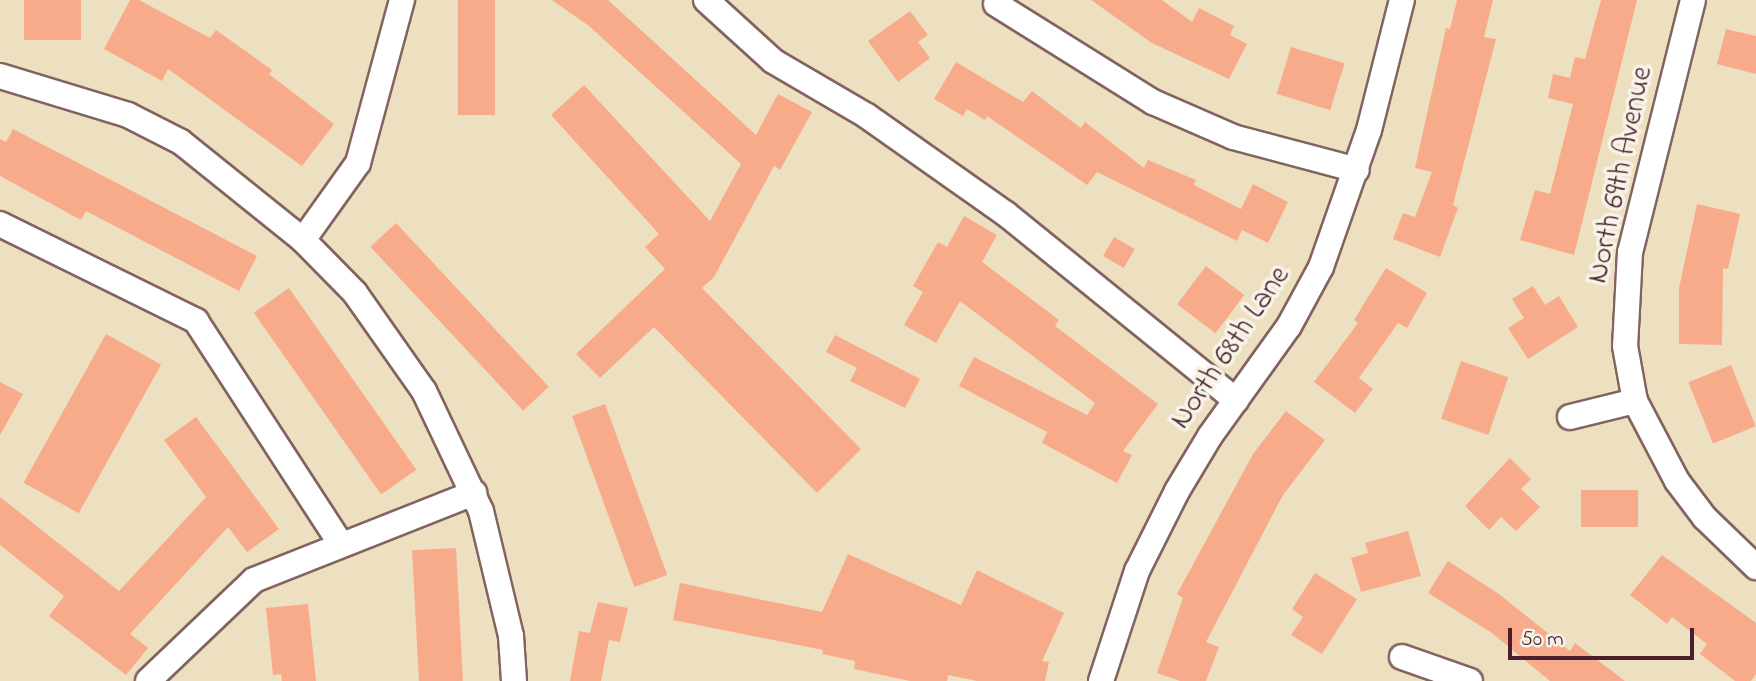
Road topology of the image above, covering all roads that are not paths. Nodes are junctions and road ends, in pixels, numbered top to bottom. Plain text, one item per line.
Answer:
1 (402, 0) edge
2 (706, 0) edge
3 (1402, 0) edge
4 (1693, 0) edge
5 (996, 4) dead end
6 (0, 76) edge
7 (1357, 170) junction
8 (0, 224) edge
9 (303, 240) junction
10 (1236, 400) junction
11 (1635, 401) junction
12 (1570, 417) dead end
13 (474, 493) junction
14 (341, 544) junction
15 (1756, 567) edge
16 (1402, 657) dead end
17 (148, 681) edge
18 (514, 681) edge
19 (1101, 681) edge
20 (1470, 681) edge

1 - 9 street
2 - 10 street
3 - 7 street, North 68th Lane
4 - 11 street, North 69th Avenue
5 - 7 street
6 - 9 street
7 - 10 street, North 68th Lane
8 - 14 street
9 - 13 street
10 - 19 street, North 68th Lane
11 - 12 street
11 - 15 street, North 69th Avenue
13 - 14 street
13 - 18 street
14 - 17 street
16 - 20 street

